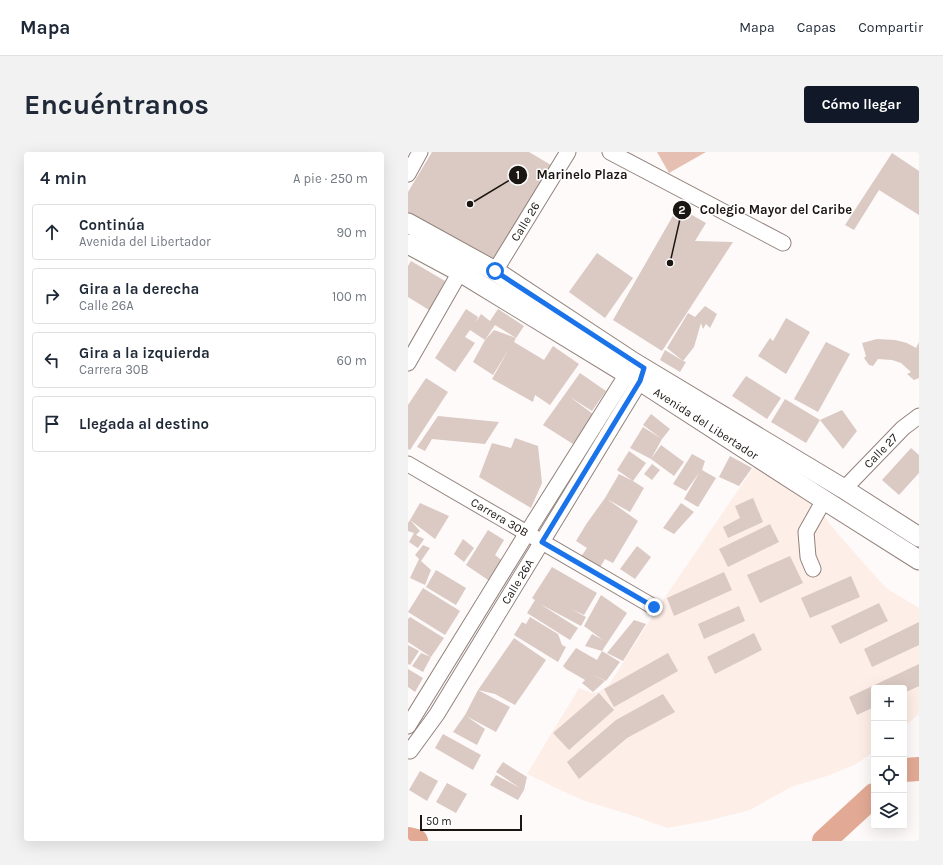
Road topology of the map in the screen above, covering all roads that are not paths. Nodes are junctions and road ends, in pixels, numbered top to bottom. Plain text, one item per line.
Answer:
1 (420, 152) edge
2 (568, 152) edge
3 (610, 152) edge
4 (408, 174) edge
5 (408, 222) edge
6 (783, 243) dead end
7 (408, 244) edge
8 (495, 271) junction
9 (460, 272) junction
10 (408, 363) edge
11 (636, 371) junction
12 (919, 416) edge
13 (408, 464) edge
14 (844, 488) junction
15 (824, 500) junction
16 (527, 533) junction
17 (919, 537) edge
18 (542, 542) junction
19 (919, 560) edge
20 (813, 569) dead end
21 (654, 607) dead end
22 (408, 726) edge
23 (409, 751) edge

1 - 4 street
2 - 8 street, Calle 26
3 - 6 street
5 - 8 main road, Avenida del Libertador
7 - 9 main road, Avenida del Libertador
8 - 11 main road, Avenida del Libertador
9 - 10 street
9 - 11 main road, Avenida del Libertador
11 - 14 main road, Avenida del Libertador
11 - 15 main road, Avenida del Libertador
11 - 16 street, Calle 26A
11 - 18 street, Calle 26A
12 - 14 street, Calle 27
13 - 16 street, Carrera 30B
14 - 17 main road, Avenida del Libertador
15 - 19 main road, Avenida del Libertador
15 - 20 street
16 - 18 street, Carrera 30B
16 - 22 street, Calle 26A
18 - 21 street, Carrera 30B
18 - 23 street, Calle 26A

